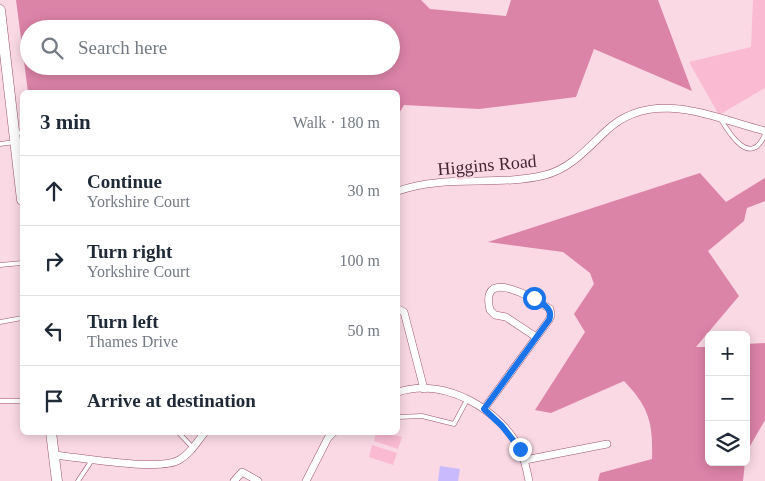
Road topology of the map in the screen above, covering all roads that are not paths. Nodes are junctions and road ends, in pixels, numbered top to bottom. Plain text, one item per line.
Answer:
1 (0, 10) edge
2 (720, 118) junction
3 (765, 132) edge
4 (18, 136) edge
5 (0, 144) edge
6 (20, 167) edge
7 (400, 191) edge
8 (20, 263) edge
9 (0, 265) edge
10 (400, 309) edge
11 (20, 318) edge
12 (0, 322) edge
13 (536, 337) junction
14 (424, 389) junction
15 (400, 392) edge
16 (468, 399) junction
17 (0, 401) edge
18 (20, 401) edge
19 (484, 409) junction
20 (400, 417) edge
21 (51, 435) edge
22 (181, 435) edge
23 (203, 435) edge
24 (331, 435) edge
25 (608, 444) dead end
26 (193, 448) junction
27 (53, 454) junction
28 (93, 458) junction
29 (525, 460) junction
30 (59, 480) edge
31 (78, 481) edge
32 (234, 481) edge
33 (258, 481) edge
34 (306, 481) edge
35 (529, 481) edge

1 - 4 main road
2 - 3 street, Higgins Road
2 - 3 lane
2 - 7 street, Higgins Road
4 - 5 lane
4 - 6 main road
8 - 9 lane
10 - 14 street
11 - 12 lane
13 - 13 street
13 - 19 street
14 - 15 street
14 - 16 street
16 - 19 street
16 - 20 lane
17 - 18 lane
19 - 29 street
21 - 27 main road
22 - 26 lane
23 - 26 street
24 - 34 street
25 - 29 street
26 - 28 street
27 - 28 street
27 - 30 main road
28 - 31 lane
29 - 35 street
32 - 33 street

